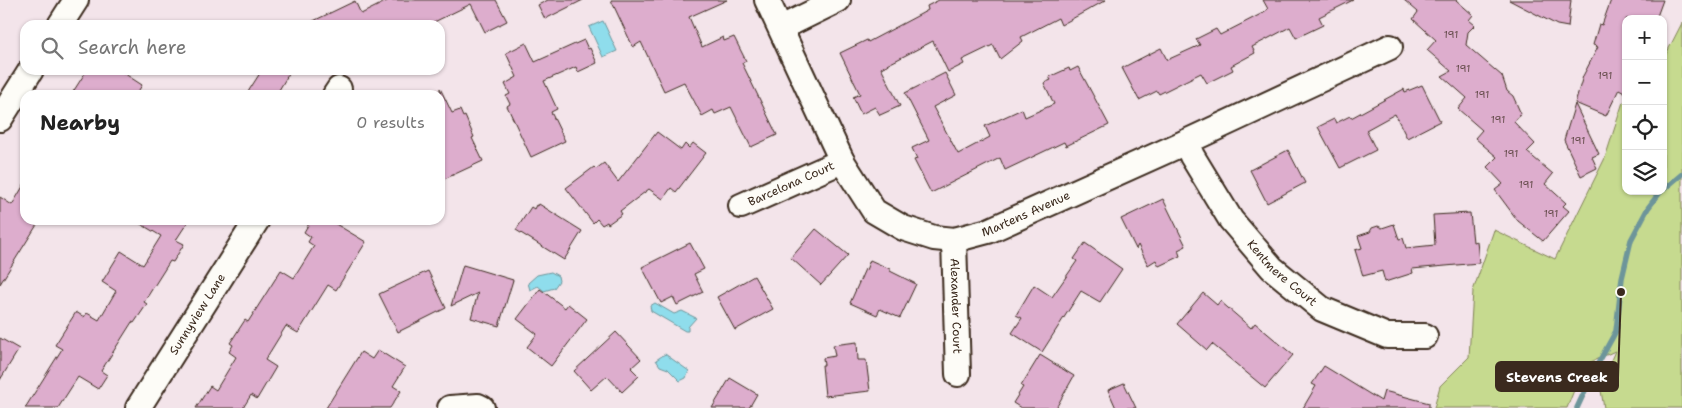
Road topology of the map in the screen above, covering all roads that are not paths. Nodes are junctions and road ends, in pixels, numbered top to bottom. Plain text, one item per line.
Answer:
1 (76, 0) edge
2 (766, 0) edge
3 (838, 0) edge
4 (63, 20) edge
5 (781, 28) junction
6 (1390, 47) dead end
7 (29, 75) edge
8 (0, 119) edge
9 (1186, 142) junction
10 (842, 161) junction
11 (741, 206) dead end
12 (253, 225) edge
13 (954, 240) junction
14 (1425, 336) dead end
15 (958, 374) dead end
16 (138, 408) edge
17 (450, 408) edge
18 (482, 408) edge

1 - 4 street
2 - 5 street, Martens Avenue
3 - 5 street
5 - 10 street, Martens Avenue
6 - 9 street, Martens Avenue
7 - 8 street
9 - 13 street, Martens Avenue
9 - 14 street, Kentmere Court
10 - 11 street, Barcelona Court
10 - 13 street, Martens Avenue
12 - 16 street, Sunnyview Lane
13 - 15 street, Alexander Court
17 - 18 street

